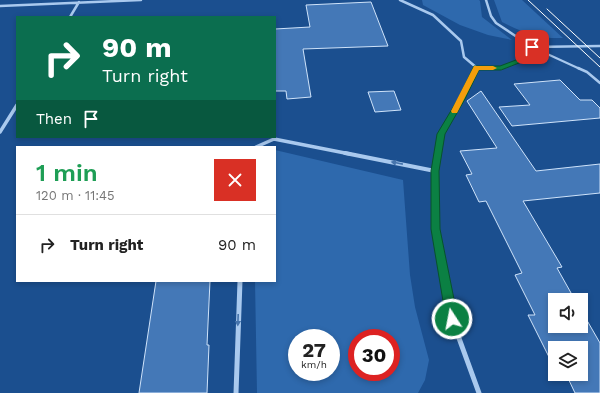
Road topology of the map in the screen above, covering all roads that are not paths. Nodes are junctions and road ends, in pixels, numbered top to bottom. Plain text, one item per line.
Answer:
1 (141, 0) edge
2 (400, 0) edge
3 (486, 0) edge
4 (79, 2) junction
5 (0, 6) edge
6 (71, 16) edge
7 (600, 46) edge
8 (532, 47) junction
9 (477, 68) junction
10 (600, 83) edge
11 (16, 108) edge
12 (0, 132) edge
13 (258, 146) edge
14 (435, 171) junction
15 (240, 282) edge
16 (236, 393) edge
17 (479, 393) edge

1 - 4 street
2 - 9 street
3 - 8 street
4 - 5 street
4 - 6 street
7 - 8 street
8 - 9 street
8 - 10 lane
9 - 14 street
11 - 12 street
14 -> 13 street
14 - 17 street
15 -> 16 street

